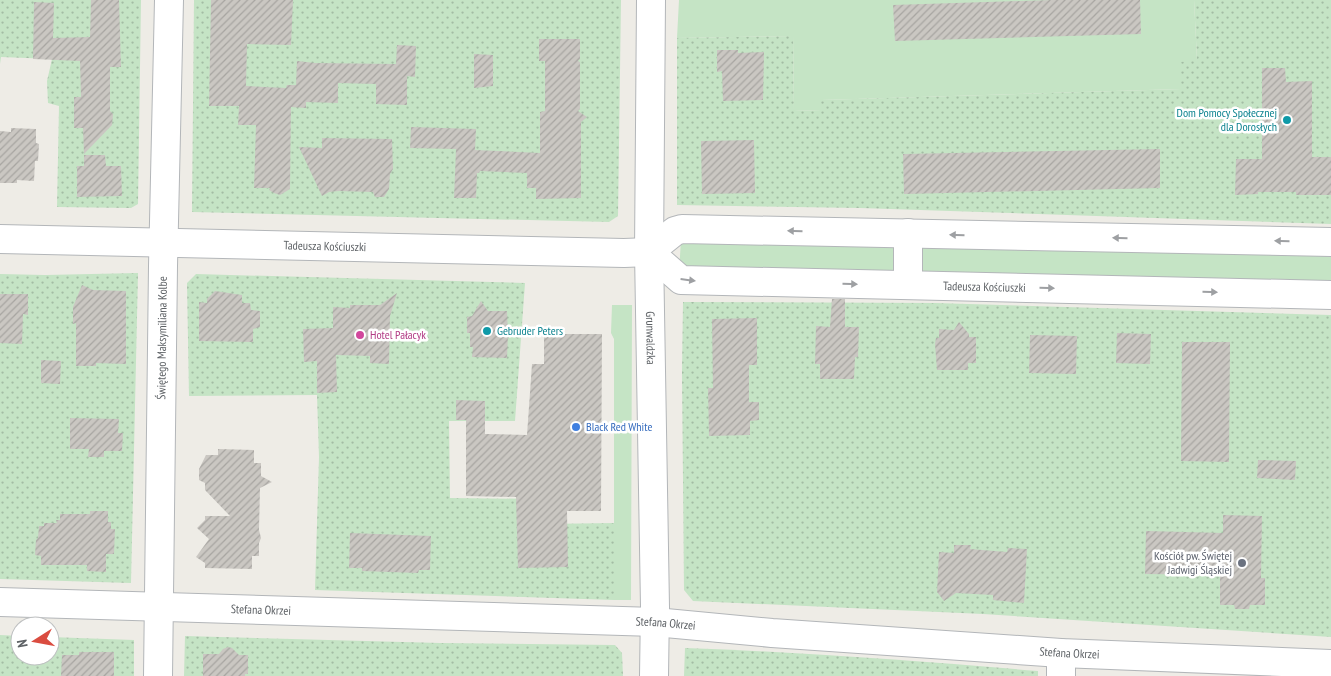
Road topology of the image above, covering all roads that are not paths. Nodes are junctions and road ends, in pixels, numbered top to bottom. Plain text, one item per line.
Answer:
1 (169, 0) edge
2 (652, 0) edge
3 (908, 233) junction
4 (0, 239) edge
5 (1331, 242) edge
6 (164, 243) junction
7 (649, 252) junction
8 (908, 285) junction
9 (1331, 295) edge
10 (0, 602) edge
11 (159, 608) junction
12 (654, 622) junction
13 (1331, 664) edge
14 (1061, 665) edge
15 (158, 676) edge
16 (654, 676) edge

1 - 6 street, Świętego Maksymiliana Kolbe
2 - 7 street, Grunwaldzka
5 -> 3 street
3 -> 7 street
3 - 8 street
4 - 6 street, Tadeusza Kościuszki
6 - 7 street, Tadeusza Kościuszki
6 - 11 street, Świętego Maksymiliana Kolbe
7 -> 8 street, Tadeusza Kościuszki
7 - 12 street, Grunwaldzka
8 -> 9 street, Tadeusza Kościuszki
10 - 11 street, Stefana Okrzei
11 - 12 street, Stefana Okrzei
11 - 15 street, Świętego Maksymiliana Kolbe
12 - 14 street, Stefana Okrzei
12 - 16 street, Grunwaldzka
13 - 14 street, Stefana Okrzei

